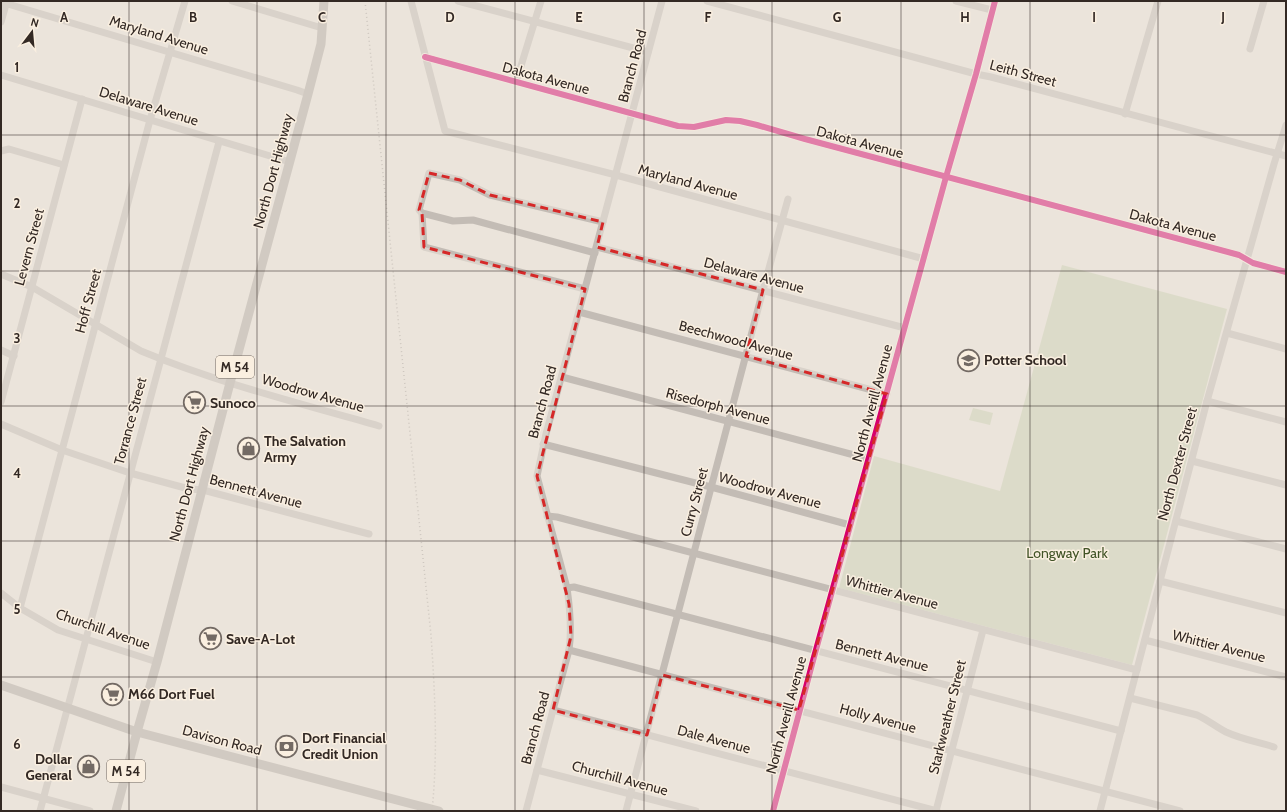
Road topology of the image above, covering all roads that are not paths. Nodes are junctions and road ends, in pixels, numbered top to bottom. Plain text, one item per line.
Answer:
1 (185, 1) edge
2 (232, 1) edge
3 (324, 1) edge
4 (411, 1) edge
5 (458, 1) edge
6 (541, 1) edge
7 (662, 1) edge
8 (706, 1) edge
9 (956, 1) edge
10 (995, 1) edge
11 (1158, 1) edge
12 (1264, 1) edge
13 (5, 2) edge
14 (992, 10) junction
15 (534, 21) junction
16 (1, 22) edge
17 (322, 28) junction
18 (1250, 49) dead end
19 (170, 52) junction
20 (648, 52) junction
21 (425, 57) junction
22 (1, 74) edge
23 (976, 74) junction
24 (516, 82) junction
25 (308, 94) junction
26 (82, 99) junction
27 (632, 114) junction
28 (1125, 114) junction
29 (150, 120) junction
30 (1286, 125) edge
31 (220, 142) junction
32 (1, 151) edge
33 (1277, 155) junction
34 (1286, 156) edge
35 (290, 162) junction
36 (64, 165) junction
37 (616, 175) junction
38 (946, 177) junction
39 (788, 200) dead end
40 (422, 213) junction
41 (782, 221) junction
42 (603, 222) junction
43 (596, 250) junction
44 (924, 259) junction
45 (1248, 260) junction
46 (1286, 272) edge
47 (1, 274) edge
48 (32, 287) junction
49 (585, 289) junction
50 (763, 290) junction
51 (579, 312) junction
52 (95, 325) junction
53 (905, 328) junction
54 (1227, 333) junction
55 (1286, 348) edge
56 (1, 350) edge
57 (14, 356) junction
58 (746, 356) junction
59 (160, 359) junction
60 (562, 377) junction
61 (230, 383) junction
62 (887, 394) junction
63 (1207, 401) junction
64 (1, 402) edge
65 (729, 422) junction
66 (1286, 422) edge
67 (1, 424) edge
68 (379, 426) dead end
69 (543, 444) junction
70 (62, 450) junction
71 (869, 459) junction
72 (1192, 461) junction
73 (130, 472) junction
74 (1286, 485) edge
75 (711, 487) junction
76 (203, 490) junction
77 (547, 516) junction
78 (1176, 521) junction
79 (850, 525) junction
80 (370, 534) dead end
81 (1286, 549) edge
82 (694, 553) junction
83 (1160, 581) junction
84 (567, 588) junction
85 (833, 590) junction
86 (1, 592) edge
87 (20, 608) junction
88 (1286, 613) edge
89 (678, 615) junction
90 (983, 630) junction
91 (86, 638) junction
92 (1145, 640) junction
93 (569, 650) junction
94 (815, 651) junction
95 (157, 662) junction
96 (1137, 670) junction
97 (662, 674) junction
98 (1286, 677) edge
99 (1, 685) edge
100 (968, 690) junction
101 (1130, 698) junction
102 (67, 708) junction
103 (553, 710) junction
104 (799, 710) junction
105 (1121, 731) junction
106 (137, 732) junction
107 (646, 734) junction
108 (1274, 747) dead end
109 (952, 751) junction
110 (537, 770) junction
111 (783, 770) junction
112 (1, 787) edge
113 (1105, 791) junction
114 (630, 794) junction
115 (43, 798) junction
116 (40, 811) edge
117 (90, 811) edge
118 (116, 811) edge
119 (439, 811) edge
120 (526, 811) edge
121 (626, 811) edge
122 (696, 811) edge
123 (772, 811) edge
124 (937, 811) edge
125 (1100, 811) edge
126 (1180, 811) edge

1 - 19 street, Hoff Street
2 - 17 street
3 - 17 main road, North Dort Highway / M 54
4 - 21 street
5 - 15 street
6 - 15 street
7 - 20 street, Branch Road
8 - 23 street, Leith Street
9 - 14 street
10 - 14 street, North Averill Avenue
11 - 28 street
12 - 18 street
13 - 16 street
13 - 19 street, Maryland Avenue
14 - 23 street, North Averill Avenue
15 - 20 street
15 - 24 street
17 - 25 main road, North Dort Highway / M 54
19 - 25 street, Maryland Avenue
19 - 29 street, Hoff Street
20 - 27 street, Branch Road
21 - 24 street, Dakota Avenue
21 - 37 street, Maryland Avenue
22 - 26 street, Delaware Avenue
23 - 28 street, Leith Street
23 - 38 street, North Averill Avenue
24 - 27 street, Dakota Avenue
25 - 35 main road, North Dort Highway / M 54
26 - 29 street, Delaware Avenue
26 - 36 street, Levern Street
27 - 37 street, Branch Road
27 - 38 street, Dakota Avenue
28 - 33 street, Leith Street
29 - 31 street, Delaware Avenue
29 - 52 street, Hoff Street
30 - 33 street, North Dexter Street
31 - 35 street, Delaware Avenue
31 - 59 street, Torrance Street
32 - 36 street
33 - 34 street, Leith Street
33 - 45 street, North Dexter Street
35 - 61 main road, North Dort Highway / M 54
36 - 48 street, Levern Street
37 - 41 street, Maryland Avenue
37 - 42 street, Branch Road
38 - 44 street, North Averill Avenue
38 - 45 street, Dakota Avenue
39 - 41 street, Curry Street
40 - 42 street
40 - 43 street, Delaware Avenue
40 - 49 street
41 - 44 street, Maryland Avenue
41 - 50 street, Curry Street
42 - 43 street, Branch Road
43 - 49 street, Branch Road
43 - 50 street, Delaware Avenue
44 - 53 street, North Averill Avenue
45 - 46 street, Dakota Avenue
45 - 54 street, North Dexter Street
47 - 48 street, Woodrow Avenue
48 - 52 street, Woodrow Avenue
48 - 57 street, Levern Street
49 - 51 street, Branch Road
50 - 53 street, Delaware Avenue
50 - 58 street, Curry Street
51 - 58 street, Beechwood Avenue
51 - 60 street, Branch Road
52 - 59 street, Woodrow Avenue
52 - 70 street, Hoff Street
53 - 62 street, North Averill Avenue
54 - 55 street
54 - 63 street, North Dexter Street
56 - 57 street
57 - 64 street, Levern Street
58 - 62 street, Beechwood Avenue
58 - 65 street, Curry Street
59 - 61 street, Woodrow Avenue
59 - 73 street, Torrance Street
60 - 65 street, Risedorph Avenue
60 - 69 street, Branch Road
61 - 68 street, Woodrow Avenue
61 - 76 main road, North Dort Highway / M 54
62 - 71 street, North Averill Avenue
63 - 66 street
63 - 72 street, North Dexter Street
65 - 71 street, Risedorph Avenue
65 - 75 street, Curry Street
67 - 70 street, Bennett Avenue
69 - 75 street, Woodrow Avenue
69 - 77 street, Branch Road
70 - 73 street, Bennett Avenue
70 - 87 street, Hoff Street
71 - 79 street, North Averill Avenue
72 - 74 street
72 - 78 street, North Dexter Street
73 - 76 street, Bennett Avenue
73 - 91 street, Torrance Street
75 - 79 street, Woodrow Avenue
75 - 82 street, Curry Street
76 - 80 street, Bennett Avenue
76 - 95 main road, North Dort Highway / M 54
77 - 82 street, Whittier Avenue
77 - 84 street, Branch Road
78 - 81 street
78 - 83 street, North Dexter Street
79 - 85 street, North Averill Avenue
82 - 85 street, Whittier Avenue
82 - 89 street, Curry Street
83 - 88 street
83 - 92 street, North Dexter Street
84 - 89 street, Bennett Avenue
84 - 93 street, Branch Road
85 - 90 street, Whittier Avenue
85 - 94 street, North Averill Avenue
86 - 87 street, Churchill Avenue
87 - 91 street, Churchill Avenue
89 - 94 street, Bennett Avenue
89 - 97 street, Curry Street
90 - 96 street, Whittier Avenue
90 - 100 street, Starkweather Street
91 - 95 street, Churchill Avenue
91 - 102 street, Torrance Street
92 - 96 street, North Dexter Street
92 - 98 street, Whittier Avenue
93 - 97 street, Holly Avenue
93 - 103 street, Branch Road
94 - 100 street, Bennett Avenue
94 - 104 street, North Averill Avenue
95 - 106 main road, North Dort Highway / M 54
96 - 101 street, North Dexter Street
97 - 104 street, Holly Avenue
97 - 107 street, Curry Street
99 - 102 main road, Davison Road
100 - 105 street, Bennett Avenue
100 - 109 street, Starkweather Street
101 - 105 street, North Dexter Street
101 - 108 street
102 - 106 main road, Davison Road
102 - 115 street, Torrance Street
103 - 107 street, Dale Avenue
103 - 110 street, Branch Road
104 - 109 street, Holly Avenue
104 - 111 street, North Averill Avenue
105 - 113 street, North Dexter Street
106 - 118 main road, North Dort Highway / M 54
106 - 119 main road, Davison Road
107 - 111 street, Dale Avenue
107 - 114 street, Curry Street
109 - 113 street, Holly Avenue
109 - 124 street, Starkweather Street
110 - 114 street, Churchill Avenue
110 - 120 street, Branch Road
111 - 123 street, North Averill Avenue
111 - 124 street, Dale Avenue
112 - 115 street
113 - 125 street, North Dexter Street
113 - 126 street, Holly Avenue
114 - 121 street, Curry Street
114 - 122 street, Churchill Avenue
115 - 116 street, Torrance Street
115 - 117 street

